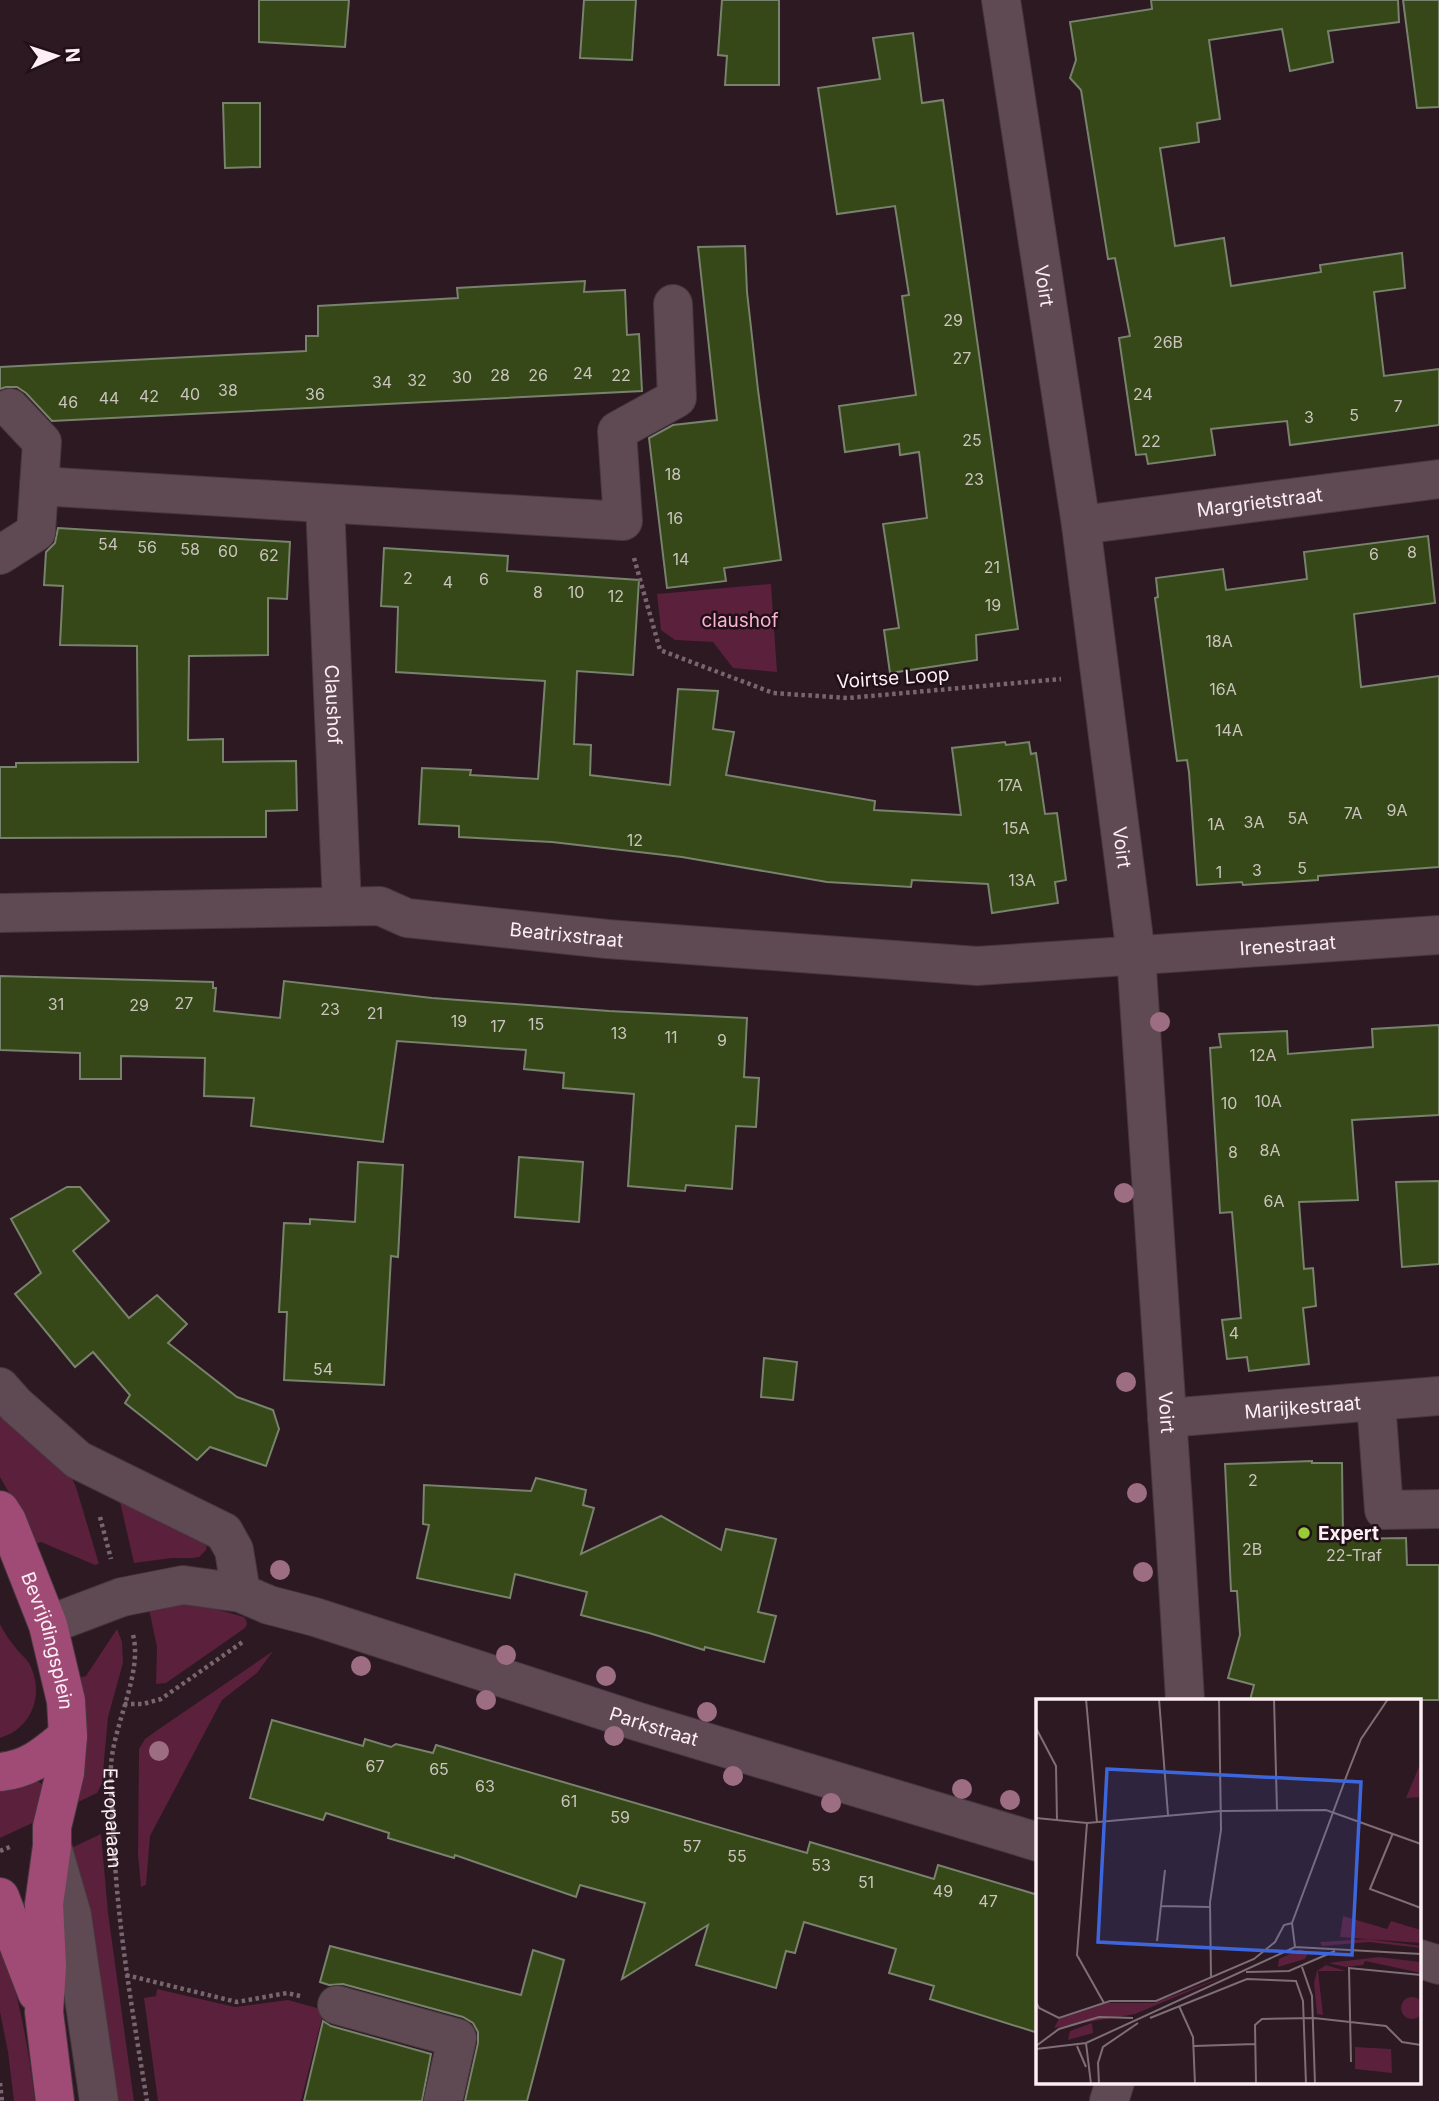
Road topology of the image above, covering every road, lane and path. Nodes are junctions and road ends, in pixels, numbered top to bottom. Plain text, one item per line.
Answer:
1 (1001, 0) edge
2 (673, 304) dead end
3 (10, 408) dead end
4 (1439, 478) edge
5 (39, 486) junction
6 (325, 504) junction
7 (623, 521) junction
8 (1081, 525) junction
9 (0, 555) edge
10 (1101, 676) junction
11 (342, 906) junction
12 (0, 913) edge
13 (1439, 934) edge
14 (1136, 955) junction
15 (0, 1387) edge
16 (1439, 1396) edge
17 (1377, 1402) junction
18 (1167, 1418) junction
19 (78, 1460) junction
20 (1439, 1508) edge
21 (0, 1510) edge
22 (122, 1597) junction
23 (255, 1599) junction
24 (47, 1625) junction
25 (1185, 1699) edge
26 (124, 1704) junction
27 (68, 1736) junction
28 (0, 1772) edge
29 (1036, 1841) edge
30 (52, 1846) junction
31 (0, 1897) edge
32 (1422, 1960) edge
33 (1439, 1965) edge
34 (126, 1975) junction
35 (337, 2005) joint
36 (44, 2012) junction
37 (0, 2083) edge
38 (1114, 2084) edge
39 (2, 2101) edge
40 (55, 2101) edge
41 (99, 2101) edge
42 (147, 2101) edge
43 (443, 2101) edge
44 (1109, 2101) edge

1 - 8 street, Voirt
2 - 7 street
3 - 5 street
4 - 8 street, Margrietstraat
5 - 6 street
5 - 9 street
6 - 7 street
6 - 11 street, Claushof
7 - 10 path, Voirtse Loop
8 - 10 street, Voirt
10 - 14 street, Voirt
11 - 12 street, Beatrixstraat
11 - 14 street, Beatrixstraat
13 - 14 street, Irenestraat
14 - 18 street, Voirt
15 - 19 street
16 - 17 street, Marijkestraat
17 - 18 street, Marijkestraat
17 - 20 street
18 - 25 street, Voirt
19 - 22 path, Europalaan
19 - 23 street
21 - 24 main road, Bevrijdingsplein
22 - 23 street, Parkstraat
22 - 24 street, Parkstraat
22 - 26 path, Europalaan
23 - 26 path
23 - 29 street, Parkstraat
24 - 27 main road, Bevrijdingsplein
26 - 34 path, Europalaan
27 - 28 main road
27 - 30 main road
30 - 36 main road
30 - 41 street
31 - 36 main road
32 - 33 street
34 - 35 path
34 - 42 path, Europalaan
35 - 43 street
36 - 40 main road
37 - 39 path
38 - 44 street

